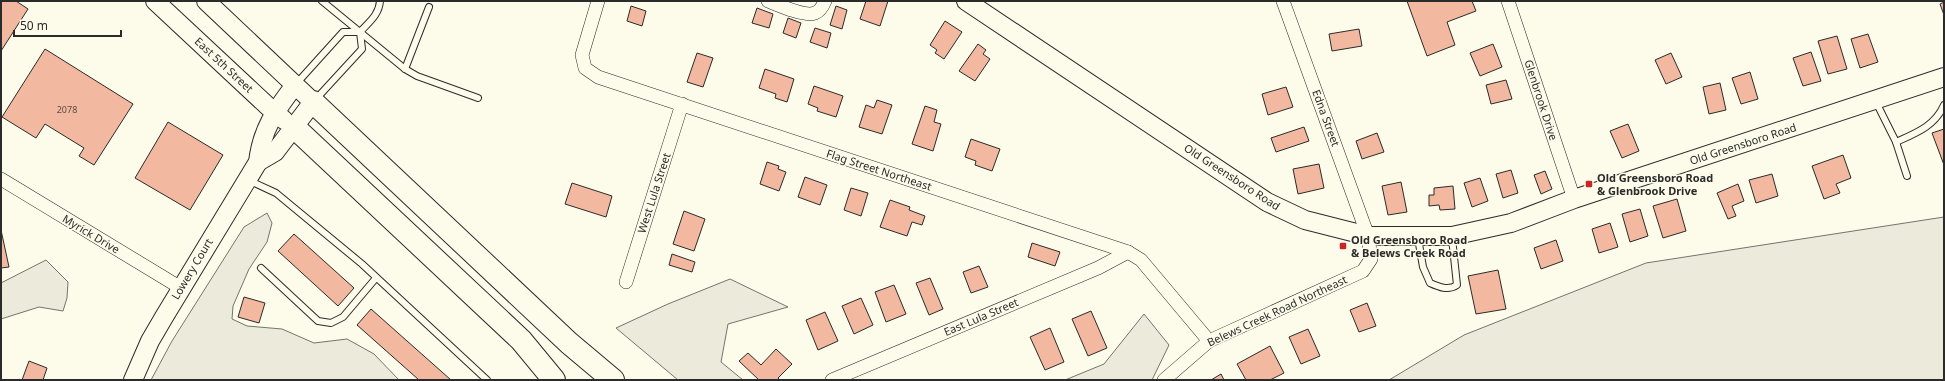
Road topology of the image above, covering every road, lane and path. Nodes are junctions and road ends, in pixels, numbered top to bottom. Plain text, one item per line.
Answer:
1 (155, 1) edge
2 (206, 1) edge
3 (322, 1) edge
4 (380, 1) edge
5 (598, 1) edge
6 (768, 1) edge
7 (826, 1) edge
8 (966, 1) edge
9 (1283, 1) edge
10 (1508, 1) edge
11 (429, 7) dead end
12 (360, 32) junction
13 (405, 69) junction
14 (1944, 77) edge
15 (295, 85) junction
16 (478, 98) dead end
17 (1875, 100) junction
18 (313, 102) junction
19 (682, 104) junction
20 (1944, 105) edge
21 (274, 112) junction
22 (294, 127) junction
23 (1896, 142) junction
24 (258, 162) junction
25 (1907, 176) dead end
26 (1, 179) edge
27 (247, 179) junction
28 (1574, 199) junction
29 (1368, 236) junction
30 (1418, 236) junction
31 (1452, 236) junction
32 (1128, 252) junction
33 (261, 268) dead end
34 (376, 278) junction
35 (626, 282) dead end
36 (181, 288) junction
37 (1209, 341) junction
38 (133, 380) edge
39 (487, 380) edge
40 (554, 380) edge
41 (613, 380) edge
42 (832, 380) edge
43 (1164, 380) edge

1 - 21 street, East 5th Street
2 - 15 street
3 - 12 lane
4 - 12 lane
5 - 19 street, Flag Street Northeast
6 - 7 street
8 - 29 street, Old Greensboro Road
9 - 29 street, Edna Street
10 - 28 street, Glenbrook Drive
11 - 13 lane
12 - 13 lane
12 - 15 lane
12 - 18 lane
13 - 16 lane
14 - 17 street, Old Greensboro Road
15 - 18 street
15 - 21 street, Lowery Court
17 - 23 lane
17 - 28 street, Old Greensboro Road
18 - 22 street, Lowery Court
18 - 41 highway
19 - 32 street, Flag Street Northeast
19 - 35 street, West Lula Street
20 - 23 lane
21 - 22 street, East 5th Street
21 - 24 street, Lowery Court
22 - 24 street, Lowery Court
22 - 40 highway
23 - 25 lane
24 - 27 street, Lowery Court
26 - 36 street, Myrick Drive
27 - 34 lane
27 - 36 street, Lowery Court
28 - 31 street, Old Greensboro Road
29 - 30 street, Old Greensboro Road
29 - 37 street, Belews Creek Road Northeast
30 - 31 street, Old Greensboro Road
30 - 31 lane
32 - 37 street, Flag Street Northeast
32 - 42 street, East Lula Street
33 - 34 lane
34 - 39 lane
36 - 38 street, Lowery Court
37 - 43 street, Belews Creek Road Northeast

